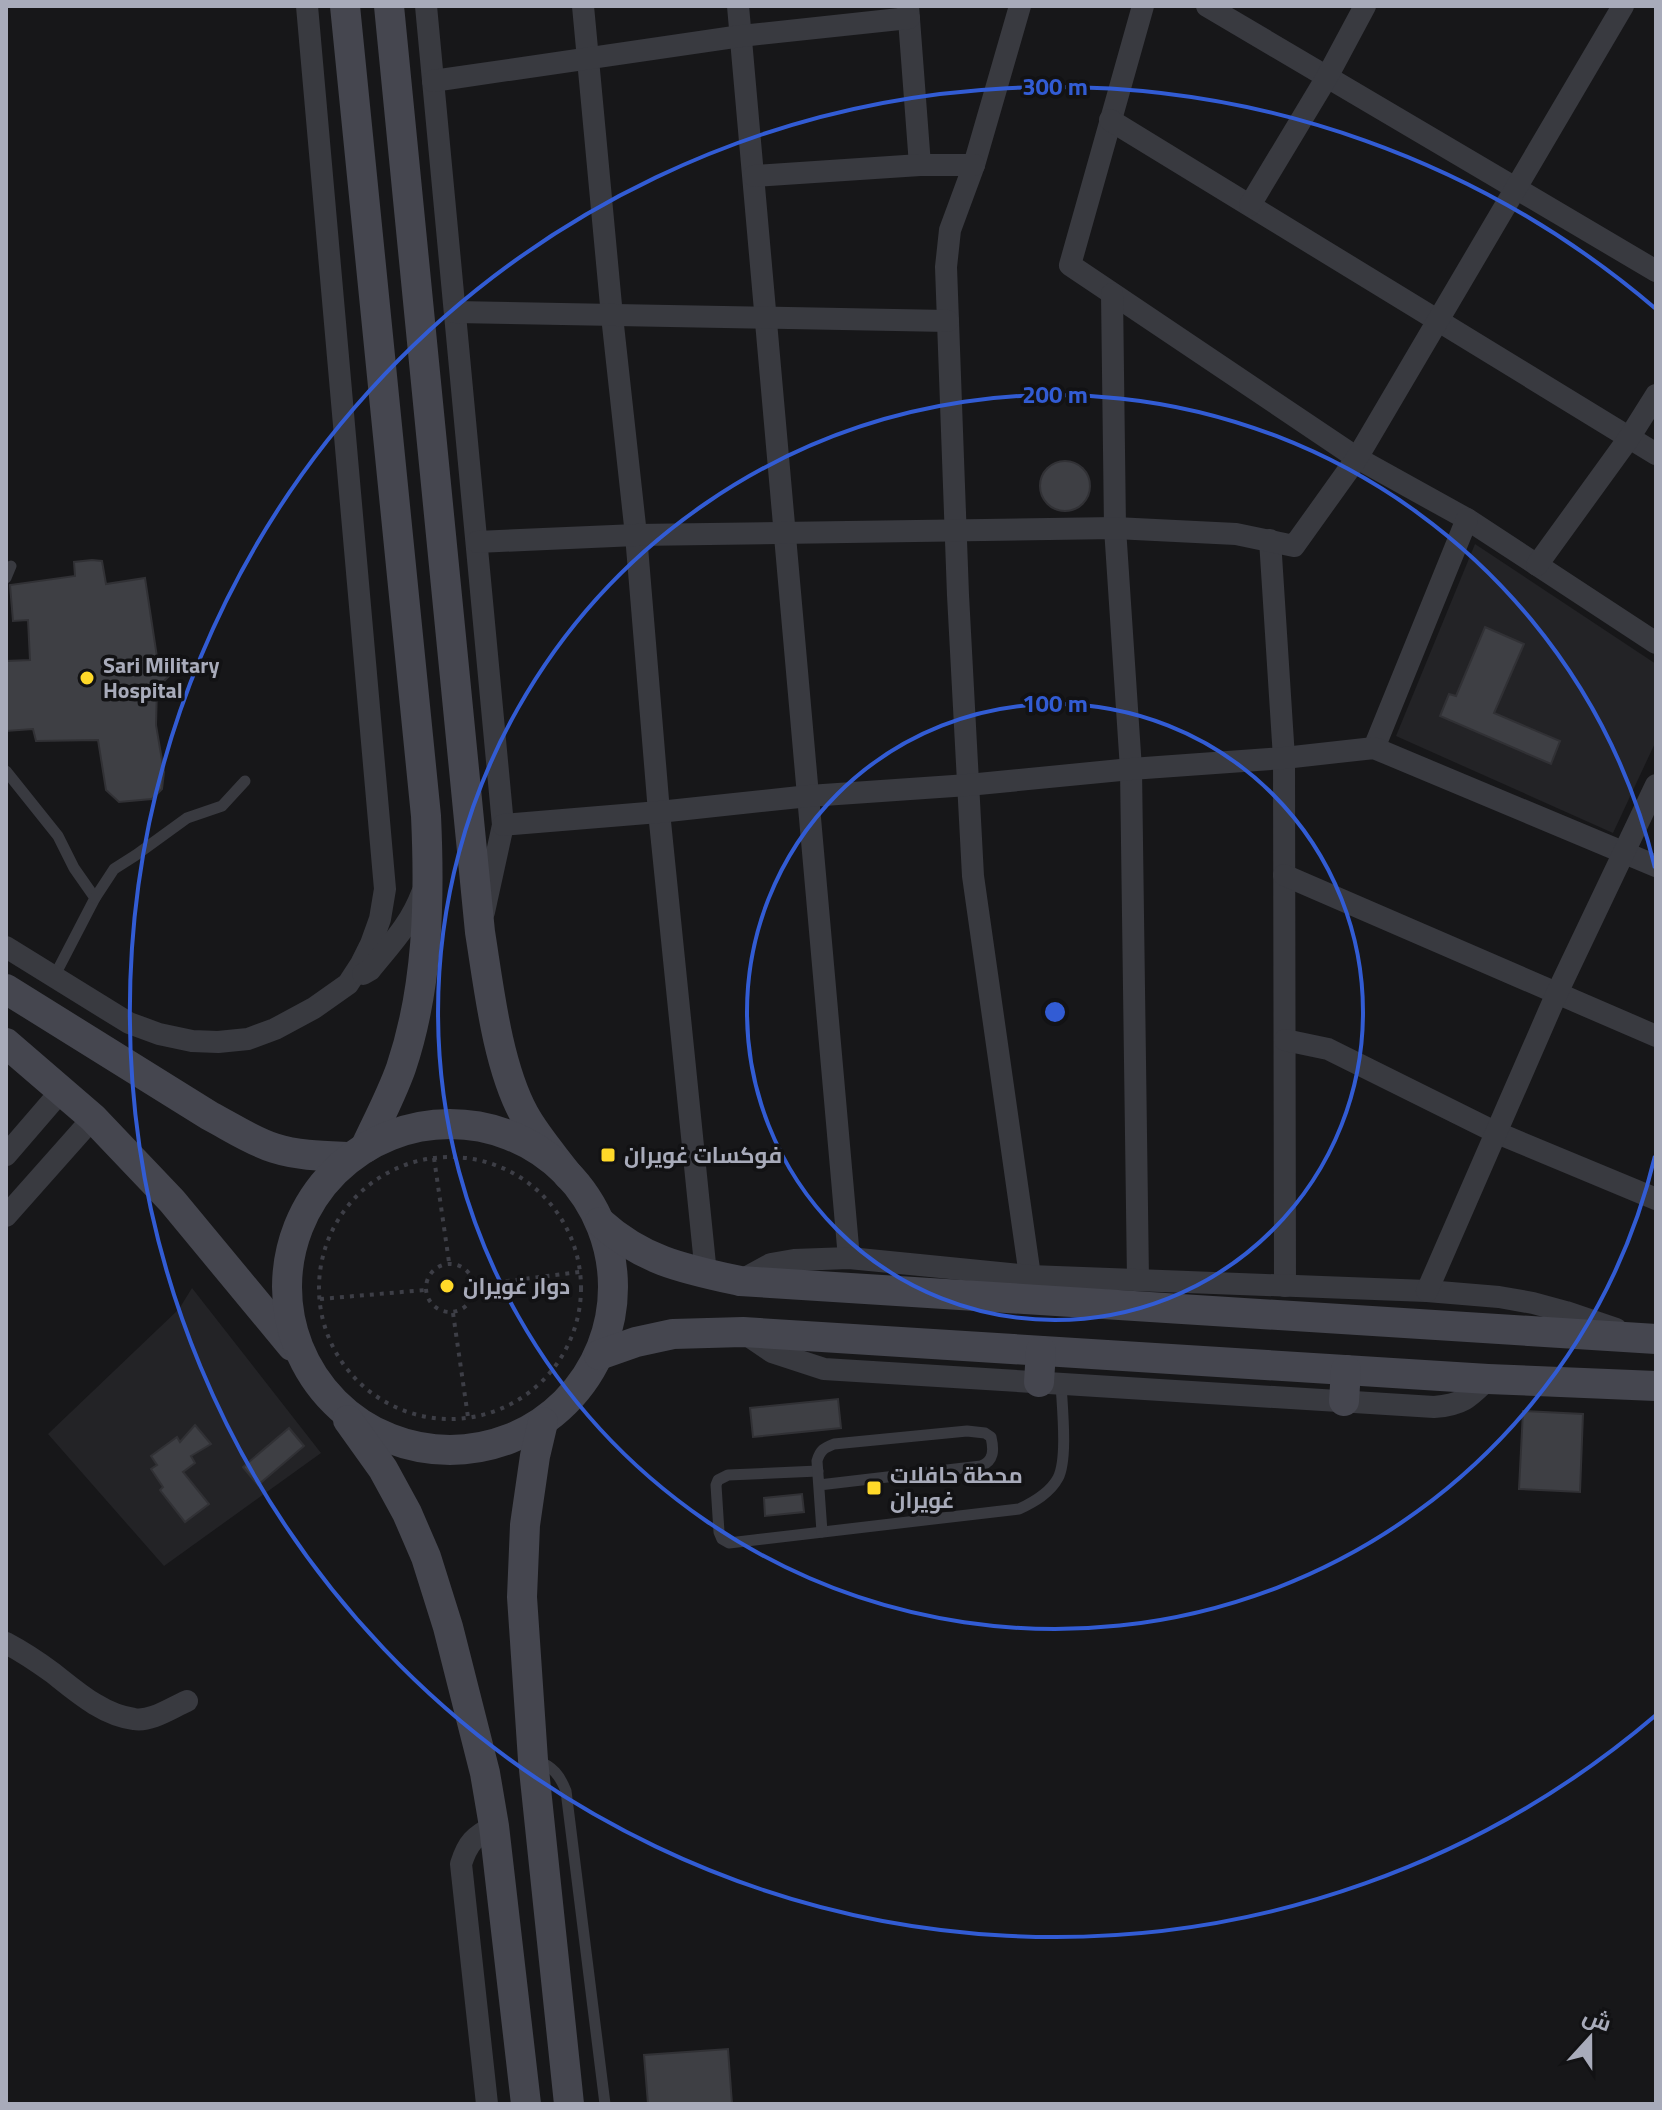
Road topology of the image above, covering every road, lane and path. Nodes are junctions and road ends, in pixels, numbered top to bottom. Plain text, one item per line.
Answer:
1 (307, 6) edge
2 (345, 6) edge
3 (389, 6) edge
4 (426, 6) edge
5 (583, 6) edge
6 (738, 6) edge
7 (1020, 6) edge
8 (1143, 6) edge
9 (1207, 6) edge
10 (1365, 6) edge
11 (1623, 6) edge
12 (909, 12) edge
13 (741, 36) junction
14 (588, 58) junction
15 (1327, 77) junction
16 (433, 81) junction
17 (1110, 120) junction
18 (920, 165) junction
19 (974, 165) junction
20 (754, 176) junction
21 (1515, 188) junction
22 (1250, 205) junction
23 (1656, 271) edge
24 (1112, 294) junction
25 (455, 312) junction
26 (612, 316) junction
27 (766, 318) junction
28 (1437, 320) junction
29 (948, 321) junction
30 (1656, 395) edge
31 (1629, 438) junction
32 (1656, 454) edge
33 (1357, 458) junction
34 (1467, 519) junction
35 (1115, 528) junction
36 (957, 531) junction
37 (786, 533) junction
38 (636, 535) junction
39 (1270, 540) junction
40 (477, 542) junction
41 (1537, 565) junction
42 (1656, 643) edge
43 (1374, 748) junction
44 (1284, 758) junction
45 (1131, 769) junction
46 (6, 771) edge
47 (245, 781) dead end
48 (968, 785) junction
49 (1656, 785) edge
50 (809, 796) junction
51 (659, 812) junction
52 (503, 825) junction
53 (1624, 851) junction
54 (1656, 866) edge
55 (1284, 875) junction
56 (429, 877) junction
57 (95, 898) junction
58 (480, 932) junction
59 (6, 947) edge
60 (54, 977) junction
61 (348, 984) junction
62 (6, 989) edge
63 (1557, 993) junction
64 (1656, 1036) edge
65 (1285, 1040) junction
66 (6, 1043) edge
67 (62, 1090) junction
68 (93, 1118) junction
69 (1495, 1132) junction
70 (358, 1153) junction
71 (6, 1155) edge
72 (434, 1158) junction
73 (568, 1175) junction
74 (1656, 1199) edge
75 (6, 1216) edge
76 (600, 1222) junction
77 (849, 1258) junction
78 (449, 1263) junction
79 (580, 1272) junction
80 (706, 1274) junction
81 (1030, 1276) junction
82 (1138, 1280) junction
83 (740, 1281) junction
84 (475, 1285) junction
85 (1285, 1286) junction
86 (426, 1290) junction
87 (1427, 1291) junction
88 (320, 1299) junction
89 (453, 1312) junction
90 (1296, 1316) junction
91 (743, 1332) junction
92 (1648, 1338) edge
93 (1041, 1351) junction
94 (599, 1355) junction
95 (1293, 1366) junction
96 (308, 1368) junction
97 (1346, 1370) junction
98 (1488, 1379) junction
99 (1050, 1382) junction
100 (1656, 1386) edge
101 (1344, 1401) junction
102 (338, 1405) junction
103 (468, 1417) junction
104 (543, 1422) junction
105 (818, 1471) junction
106 (819, 1485) junction
107 (822, 1532) junction
108 (6, 1643) edge
109 (187, 1701) dead end
110 (533, 1760) junction
111 (494, 1826) junction
112 (487, 2104) edge
113 (526, 2104) edge
114 (569, 2104) edge
115 (605, 2104) edge

1 - 61 street
2 - 56 main road
3 - 58 main road
4 - 16 street
5 - 14 street
6 - 13 street
7 - 19 street
8 - 17 street
9 - 15 street
10 - 15 street
11 - 21 street
12 - 13 street
12 - 18 street
13 - 14 street
13 - 20 street
14 - 16 street
14 - 26 street
15 - 21 street
15 - 22 street
16 - 25 street
17 - 22 street
17 - 24 street
18 - 19 street
18 - 20 street
19 - 29 street
20 - 27 street
21 - 23 street
21 - 28 street
22 - 28 street
24 - 33 street
24 - 35 street
25 - 26 street
25 - 40 street
26 - 27 street
26 - 38 street
27 - 29 street
27 - 37 street
28 - 31 street
28 - 33 street
29 - 36 street
30 - 31 street
31 - 32 street
31 - 41 street
33 - 34 street
33 - 39 street
34 - 41 street
34 - 43 street
35 - 36 street
35 - 39 street
35 - 45 street
36 - 37 street
36 - 48 street
37 - 38 street
37 - 50 street
38 - 40 street
38 - 51 street
39 - 44 street
40 - 52 street
41 - 42 street
43 - 44 street
43 - 53 street
44 - 45 street
44 - 55 street
45 - 48 street
45 - 82 street
46 - 57 lane
47 - 57 lane
48 - 50 street
48 - 81 street
49 - 53 street
50 - 51 street
50 - 77 street
51 - 52 street
51 - 80 street
52 - 58 street
53 - 54 street
53 - 63 street
55 - 63 street
55 - 65 street
56 - 61 street
56 - 70 main road
57 - 60 lane
58 - 73 main road
59 - 60 street
60 - 61 street
62 - 70 main road
63 - 64 street
63 - 69 street
65 - 69 street
65 - 85 street
66 - 67 main road
67 - 68 main road
67 - 71 street
68 - 75 street
68 - 96 main road
69 - 74 street
69 - 87 street
70 - 73 main road
70 - 96 main road
72 - 78 path
72 - 79 path
72 - 88 path
73 - 76 main road
76 - 80 main road
76 - 94 main road
77 - 81 street
77 - 83 street
78 - 84 path
78 - 86 path
79 - 84 path
79 - 103 path
80 - 83 main road
81 - 82 street
82 - 85 street
83 - 90 main road
84 - 89 path
85 - 87 street
86 - 88 path
86 - 89 path
87 - 92 street
88 - 103 path
89 - 103 path
90 - 92 main road
90 - 95 main road
91 - 93 main road
91 - 94 main road
91 - 99 street
93 - 95 main road
93 - 99 main road
94 - 104 main road
95 - 97 main road
96 - 102 main road
97 - 98 main road
97 - 101 main road
98 - 100 main road
98 - 101 street
99 - 101 street
99 - 107 lane
102 - 104 main road
102 - 111 main road
104 - 110 main road
105 - 106 lane
105 - 106 lane
105 - 107 lane
106 - 107 lane
108 - 109 street
110 - 114 main road
110 - 115 lane
111 - 112 street
111 - 113 main road

